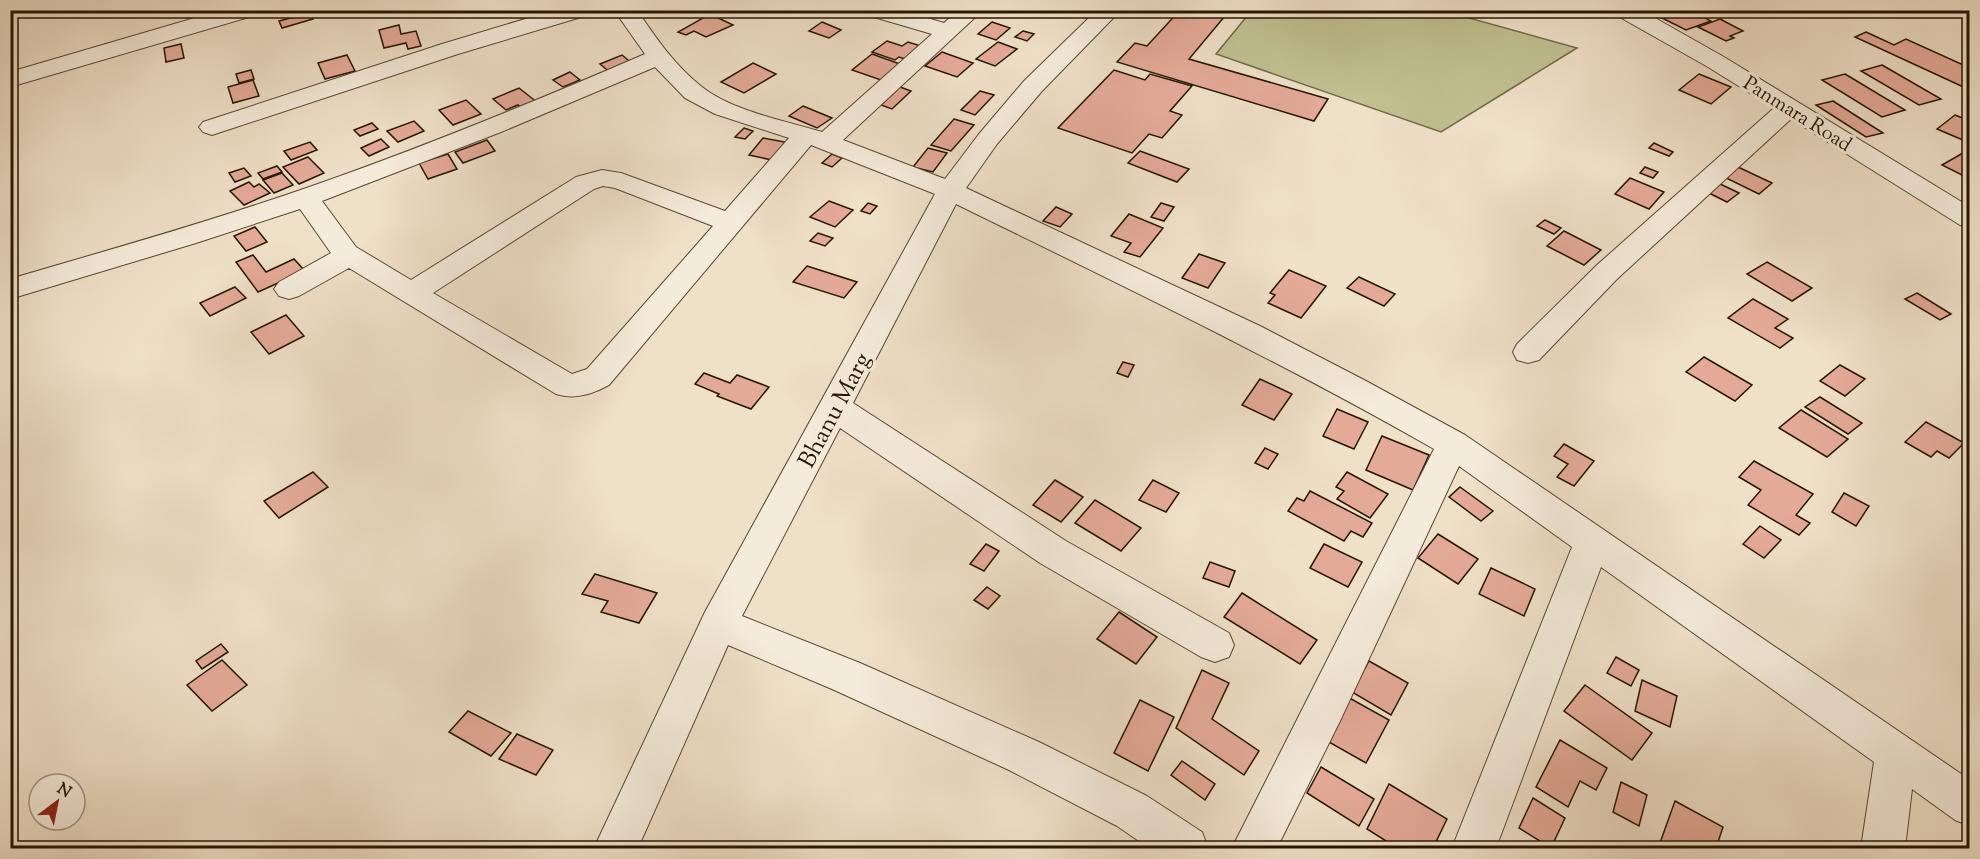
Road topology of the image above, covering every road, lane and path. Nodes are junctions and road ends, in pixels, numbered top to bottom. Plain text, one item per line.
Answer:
1 (248, 10) edge
2 (580, 10) edge
3 (875, 10) edge
4 (972, 10) edge
5 (1110, 10) edge
6 (1631, 12) edge
7 (637, 16) edge
8 (947, 31) junction
9 (658, 57) junction
10 (10, 80) edge
11 (1790, 107) junction
12 (212, 127) dead end
13 (816, 139) junction
14 (950, 191) junction
15 (305, 197) junction
16 (1970, 219) edge
17 (731, 223) junction
18 (346, 254) junction
19 (10, 289) edge
20 (289, 289) dead end
21 (412, 293) junction
22 (1528, 352) dead end
23 (835, 408) junction
24 (1453, 444) junction
25 (1592, 542) junction
26 (718, 624) junction
27 (1215, 645) dead end
28 (1896, 754) junction
29 (1970, 805) edge
30 (616, 849) edge
31 (1186, 849) edge
32 (1254, 849) edge
33 (1474, 849) edge
34 (1883, 849) edge

1 - 10 street
2 - 12 street
3 - 8 street
4 - 8 street
5 - 14 street, Bhanu Marg
6 - 11 street, Panmara Road
7 - 9 street
8 - 13 street
9 - 13 street
9 - 15 street
11 - 16 street, Panmara Road
11 - 22 street
13 - 14 street
13 - 17 street
14 - 23 street, Bhanu Marg
14 - 24 street
15 - 18 street
15 - 19 street
17 - 21 street
17 - 21 street
18 - 20 street
18 - 21 street
23 - 26 street, Bhanu Marg
23 - 27 street
24 - 25 street
24 - 32 street
25 - 28 street
25 - 33 street
26 - 30 street, Bhanu Marg
26 - 31 street
28 - 29 street
28 - 34 street

